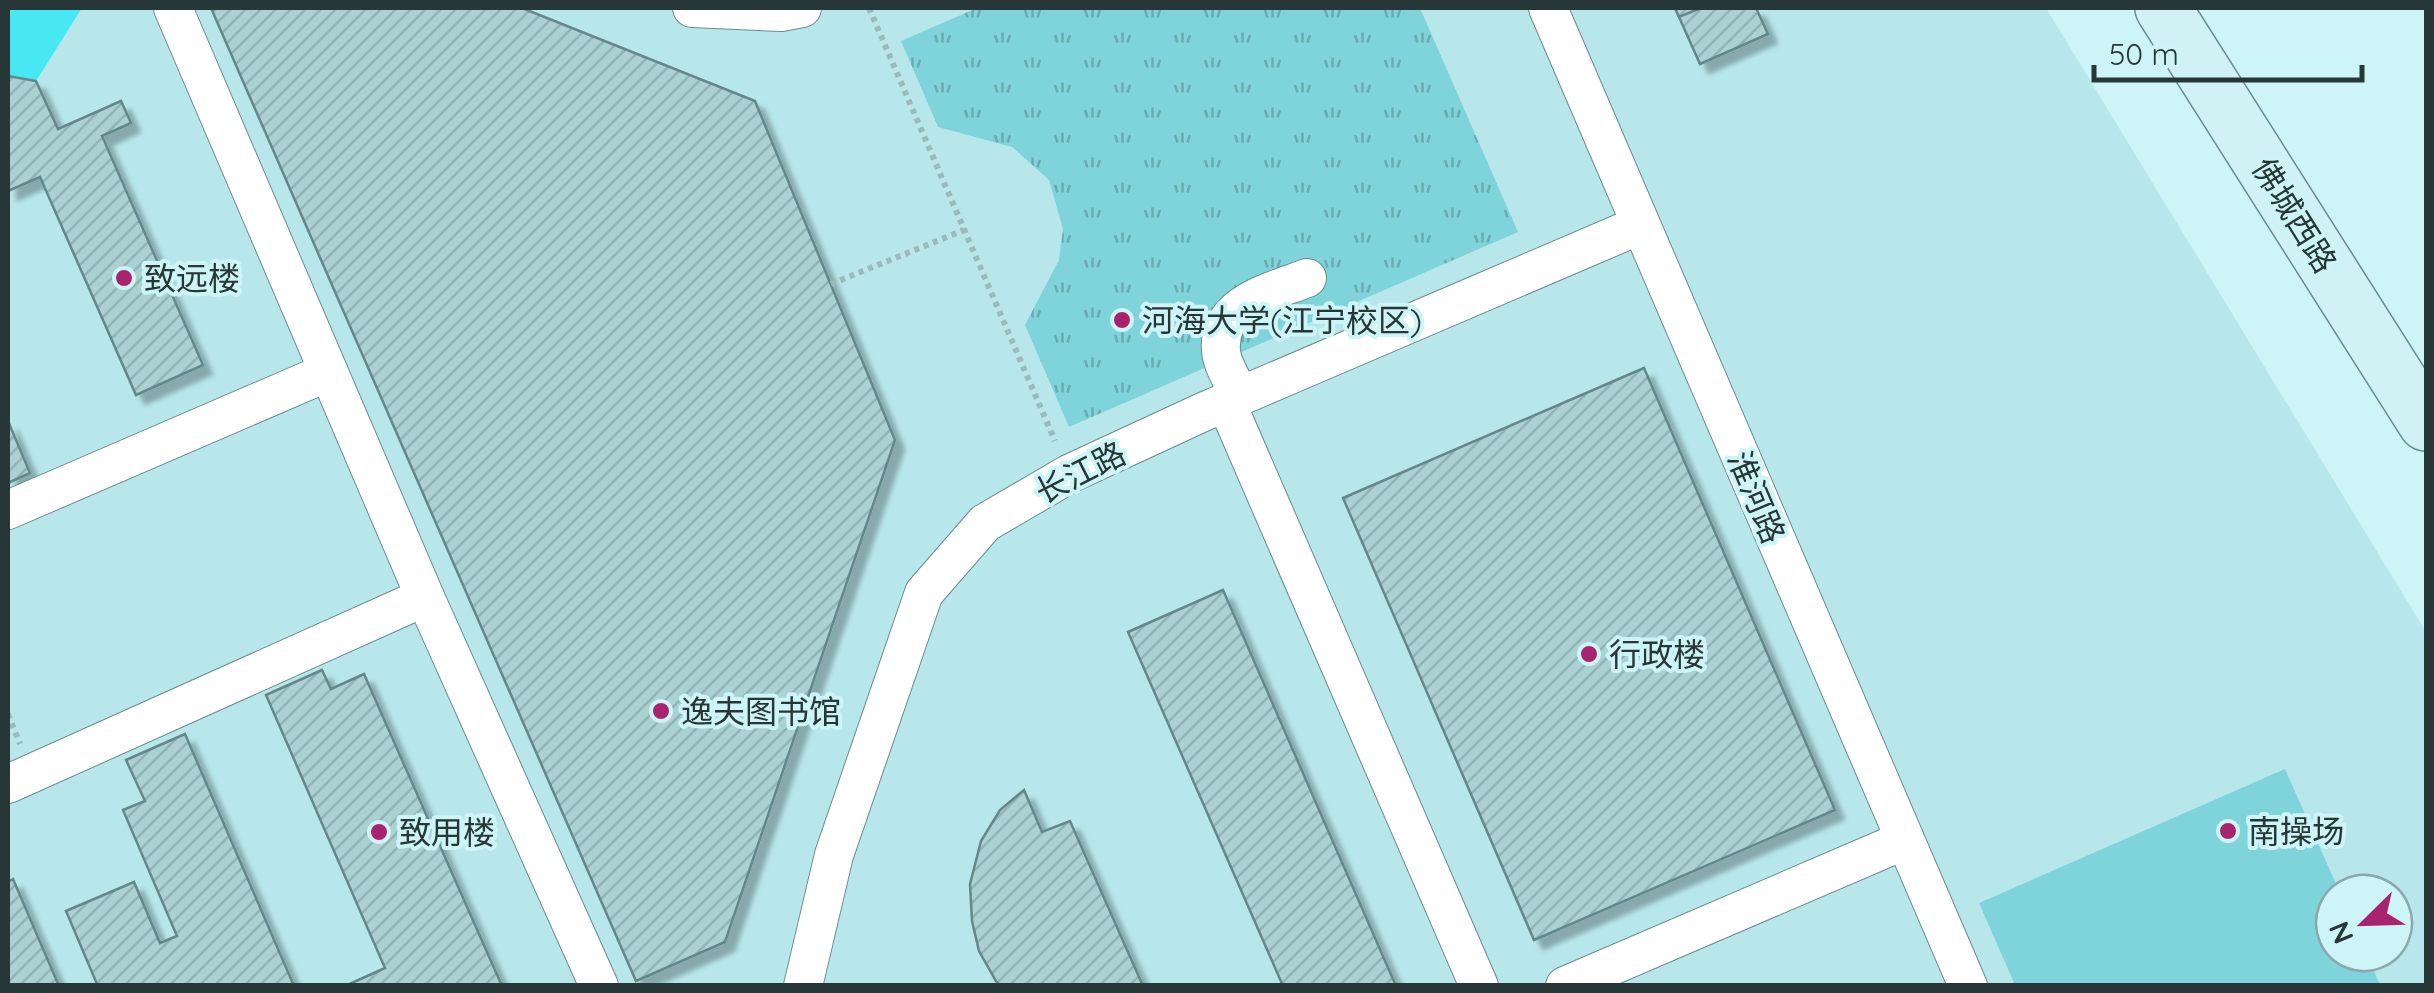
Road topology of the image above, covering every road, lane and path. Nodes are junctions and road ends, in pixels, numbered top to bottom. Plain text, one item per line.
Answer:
1 (173, 8) edge
2 (692, 8) edge
3 (802, 8) edge
4 (869, 8) edge
5 (1548, 8) edge
6 (2164, 8) edge
7 (1640, 225) junction
8 (964, 230) junction
9 (1307, 278) dead end
10 (831, 284) dead end
11 (328, 372) junction
12 (1233, 399) junction
13 (2426, 423) edge
14 (1070, 474) junction
15 (8, 510) edge
16 (425, 597) junction
17 (8, 784) edge
18 (1905, 840) junction
19 (600, 986) edge
20 (803, 986) edge
21 (1479, 986) edge
22 (1566, 986) edge
23 (1968, 986) edge

1 - 11 street
2 - 3 street
4 - 8 path
5 - 7 street, 淮河路
6 - 13 main road, 佛城西路
7 - 12 street, 长江路
7 - 18 street, 淮河路
8 - 10 path
8 - 14 path
9 - 12 street
11 - 15 street
11 - 16 street
12 - 14 street, 长江路
12 - 21 street
14 - 20 street, 长江路
16 - 17 street
16 - 19 street
18 - 22 street
18 - 23 street, 淮河路

